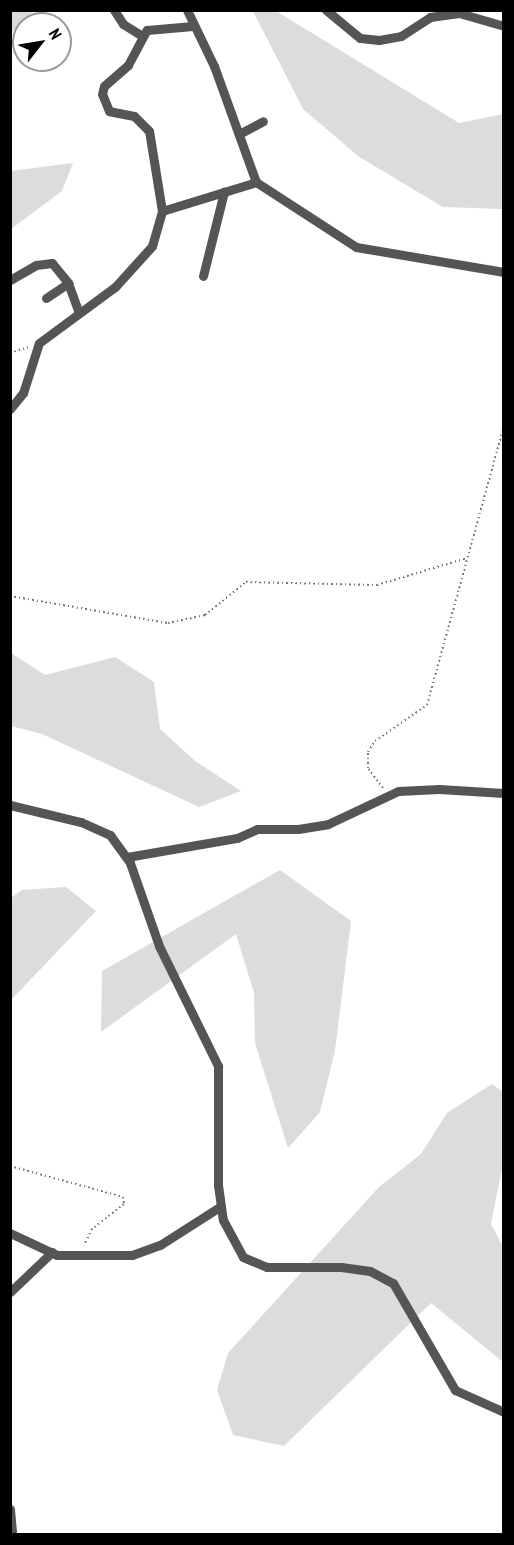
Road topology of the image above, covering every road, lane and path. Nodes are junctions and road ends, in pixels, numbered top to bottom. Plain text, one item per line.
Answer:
1 (114, 10) edge
2 (186, 10) edge
3 (326, 10) edge
4 (193, 26) junction
5 (504, 26) edge
6 (142, 36) junction
7 (263, 121) dead end
8 (238, 134) junction
9 (256, 182) junction
10 (224, 192) junction
11 (162, 211) junction
12 (504, 272) edge
13 (203, 276) dead end
14 (10, 280) edge
15 (68, 283) junction
16 (46, 298) dead end
17 (79, 313) junction
18 (39, 343) junction
19 (10, 353) edge
20 (10, 409) edge
21 (504, 426) edge
22 (467, 558) junction
23 (10, 596) edge
24 (504, 793) edge
25 (389, 795) junction
26 (10, 805) edge
27 (127, 857) junction
28 (10, 1166) edge
29 (221, 1206) junction
30 (10, 1233) edge
31 (52, 1252) junction
32 (79, 1253) junction
33 (10, 1292) edge
34 (504, 1412) edge
35 (10, 1509) edge
36 (12, 1534) edge

1 - 6 street
2 - 4 street
3 - 5 street
4 - 6 street
4 - 8 street
6 - 11 street
7 - 8 street
8 - 9 street
9 - 10 street
9 - 12 street
10 - 11 street
10 - 13 street
11 - 17 street
14 - 15 street
15 - 16 street
15 - 17 street
17 - 18 street
18 - 19 path
18 - 20 street
21 - 22 path
22 - 23 path
22 - 25 path
24 - 25 street
25 - 27 street
26 - 27 street
27 - 29 street
28 - 32 path
29 - 32 street
29 - 34 street
30 - 31 street
31 - 32 street
31 - 33 street
35 - 36 street

